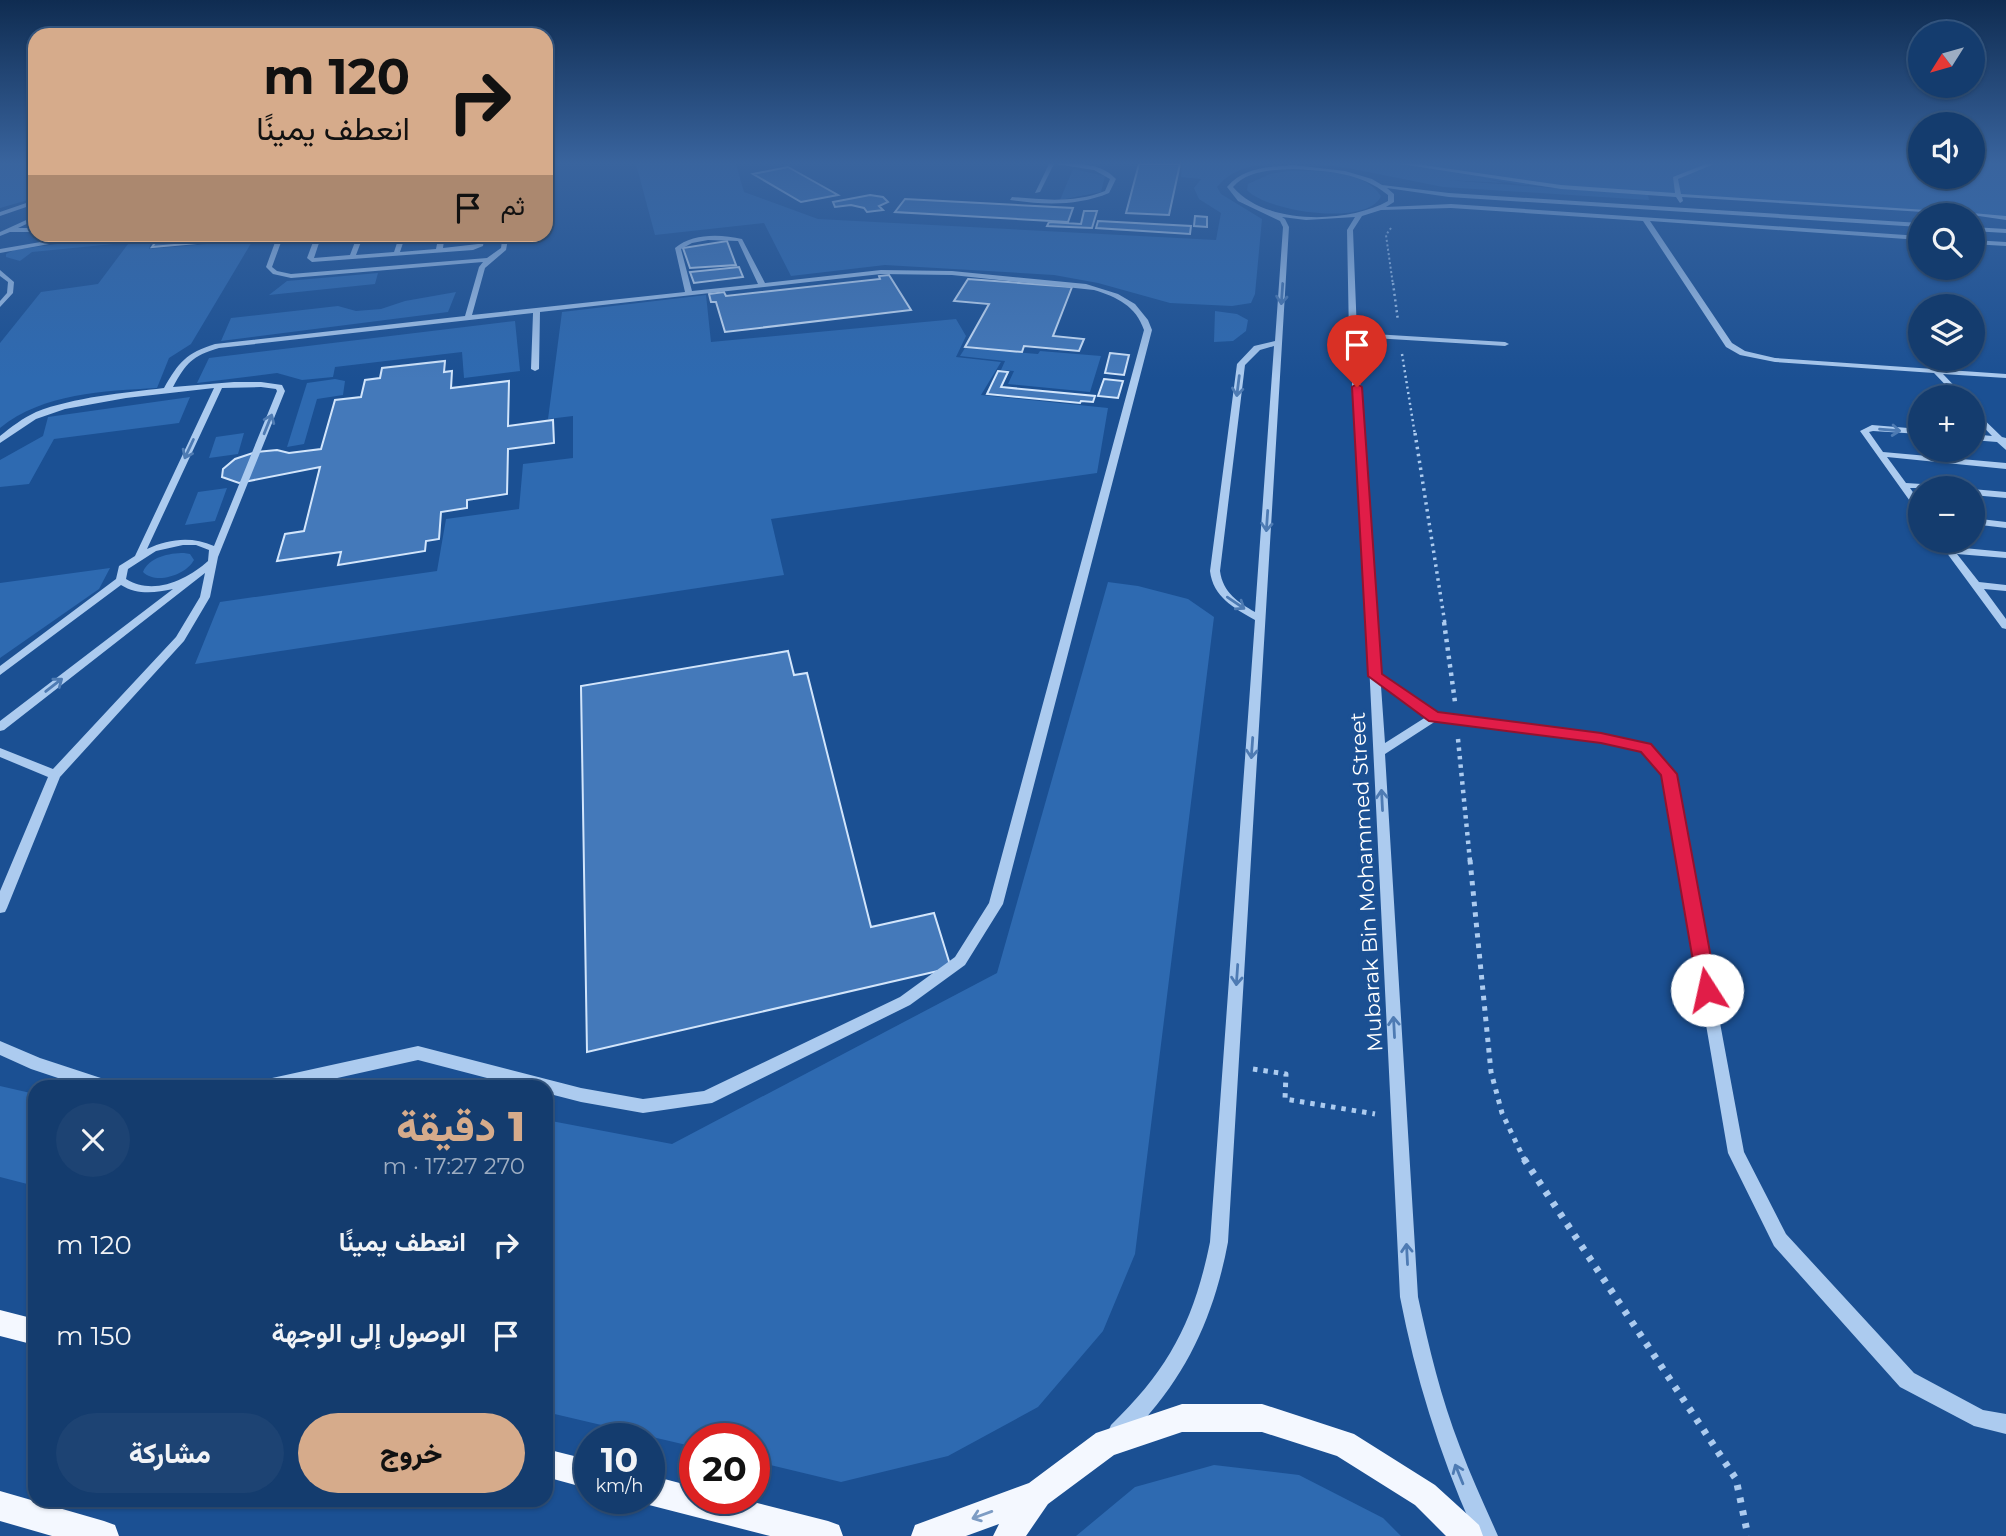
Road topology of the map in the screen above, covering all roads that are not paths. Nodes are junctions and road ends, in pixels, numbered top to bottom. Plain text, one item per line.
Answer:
1 (1285, 236) edge
2 (1350, 236) edge
3 (1656, 236) edge
4 (1887, 236) edge
5 (1908, 237) edge
6 (54, 242) edge
7 (278, 242) edge
8 (316, 242) edge
9 (358, 242) edge
10 (400, 242) edge
11 (441, 242) edge
12 (481, 242) edge
13 (505, 242) edge
14 (1985, 243) edge
15 (2006, 244) edge
16 (0, 251) edge
17 (439, 251) junction
18 (396, 255) junction
19 (352, 258) junction
20 (489, 260) junction
21 (0, 272) edge
22 (763, 286) junction
23 (0, 293) edge
24 (10, 293) junction
25 (689, 294) junction
26 (0, 305) edge
27 (537, 312) junction
28 (468, 319) junction
29 (1353, 334) junction
30 (1279, 342) junction
31 (1506, 344) dead end
32 (535, 369) dead end
33 (1937, 372) junction
34 (2006, 376) edge
35 (1949, 385) edge
36 (218, 387) junction
37 (281, 391) joint
38 (166, 392) junction
39 (1985, 423) edge
40 (1908, 432) edge
41 (0, 440) edge
42 (2002, 440) edge
43 (2006, 447) edge
44 (1880, 454) junction
45 (2006, 466) edge
46 (1902, 485) junction
47 (1908, 486) edge
48 (1908, 493) edge
49 (1985, 493) edge
50 (2006, 495) edge
51 (1985, 522) edge
52 (2006, 524) edge
53 (1985, 552) edge
54 (1952, 553) edge
55 (139, 555) junction
56 (2006, 555) edge
57 (214, 558) junction
58 (197, 575) junction
59 (121, 580) junction
60 (1975, 585) junction
61 (2006, 588) edge
62 (1260, 619) junction
63 (2006, 626) edge
64 (0, 671) edge
65 (1375, 676) junction
66 (1434, 717) junction
67 (0, 727) edge
68 (0, 752) edge
69 (1379, 752) junction
70 (55, 775) junction
71 (0, 908) edge
72 (0, 1048) edge
73 (86, 1080) edge
74 (294, 1080) edge
75 (523, 1080) edge
76 (553, 1088) edge
77 (0, 1323) edge
78 (28, 1330) edge
79 (2006, 1424) edge
80 (1106, 1443) junction
81 (553, 1466) edge
82 (574, 1471) edge
83 (665, 1494) edge
84 (1038, 1494) junction
85 (0, 1506) edge
86 (104, 1536) edge
87 (828, 1536) edge
88 (926, 1536) edge
89 (1008, 1536) edge
90 (1468, 1536) edge
91 (1487, 1536) edge

1 -> 30 street
2 - 29 street, Mubarak Bin Mohammed Street
3 - 33 street
4 - 5 street
6 - 16 street
7 - 20 street
8 - 19 street
9 - 19 street
10 - 18 street
11 - 17 street
12 - 17 street
13 - 20 street
14 - 15 street
17 - 18 street
18 - 19 street
20 - 28 street
21 - 24 street
22 - 25 street
22 - 25 street
22 - 76 street
23 - 24 street
24 - 26 street
25 - 27 street
27 - 28 street
27 - 32 street
28 - 38 street
29 - 31 street
29 - 65 street, Mubarak Bin Mohammed Street
30 -> 62 street
30 -> 62 street
33 - 34 street
33 - 35 street
36 - 37 street
36 - 38 street
36 -> 55 street
57 -> 37 street
38 - 41 street
39 - 42 street
44 -> 40 street
42 - 43 street
44 - 45 street
44 - 46 street
46 - 47 street
46 - 48 street
49 - 50 street
51 - 52 street
53 - 56 street
54 - 60 street
55 - 57 street
55 - 59 street
57 - 58 street
57 - 70 street
58 - 59 street
67 -> 58 street
59 - 64 street
60 - 61 street
60 - 63 street
62 -> 80 street
65 - 66 street
65 - 69 street, Mubarak Bin Mohammed Street
66 - 69 street
66 - 79 street
68 - 70 street
91 -> 69 street, Mubarak Bin Mohammed Street
70 - 71 street
72 - 73 street
74 - 75 street
77 - 78 main road
80 - 84 main road
80 - 90 main road
81 - 82 main road
83 - 87 main road
84 -> 88 main road
84 - 89 main road
85 - 86 main road

